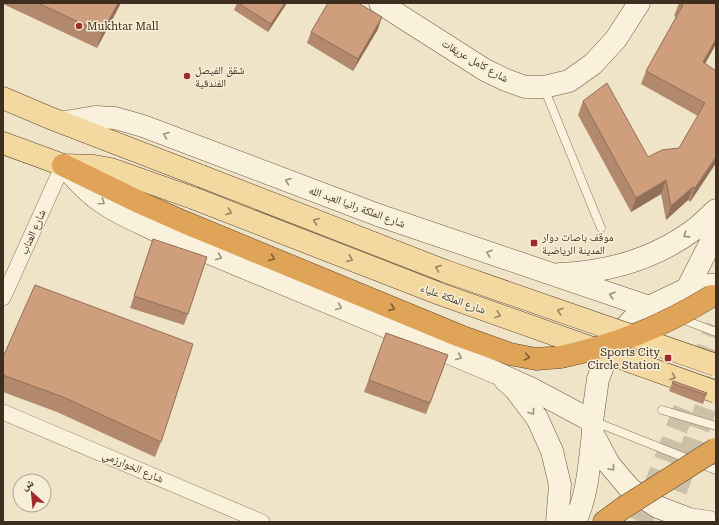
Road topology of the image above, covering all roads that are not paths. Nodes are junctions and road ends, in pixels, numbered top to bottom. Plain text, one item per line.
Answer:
1 (380, 3) edge
2 (639, 3) edge
3 (544, 87) junction
4 (3, 98) edge
5 (65, 122) junction
6 (3, 143) edge
7 (63, 165) junction
8 (716, 210) edge
9 (601, 228) dead end
10 (716, 232) edge
11 (549, 274) junction
12 (716, 285) edge
13 (687, 289) junction
14 (716, 293) edge
15 (3, 298) edge
16 (657, 310) junction
17 (716, 332) edge
18 (688, 364) dead end
19 (716, 365) edge
20 (496, 373) junction
21 (716, 373) edge
22 (716, 392) edge
23 (662, 410) dead end
24 (3, 412) edge
25 (716, 426) edge
26 (593, 428) junction
27 (716, 449) edge
28 (716, 470) edge
29 (262, 522) edge
30 (558, 522) edge
31 (575, 522) edge
32 (604, 522) edge
33 (709, 522) edge

1 - 3 main road, شارع كامل عريقات
2 - 3 main road, شارع كامل عريقات
3 - 9 lane
4 - 5 main road, شارع الملكة رانيا العبد الله
11 -> 5 main road, شارع الملكة رانيا العبد الله
19 -> 5 main road, شارع الملكة رانيا العبد الله, bridge
6 - 7 main road
7 -> 14 highway, bridge
7 - 15 street, شارع العناب
7 -> 20 main road
7 -> 22 main road, شارع الملكة علياء, bridge
8 -> 11 main road
10 - 13 main road
16 -> 11 main road, شارع الملكة رانيا العبد الله
12 - 13 main road
13 - 16 main road
16 - 17 lane
16 - 26 main road
18 - 21 lane
20 - 26 main road
20 -> 30 main road
23 - 25 lane
24 - 29 street, شارع الخوارزمي
26 - 28 lane
26 - 31 main road
26 -> 33 main road
27 - 32 highway, bridge

